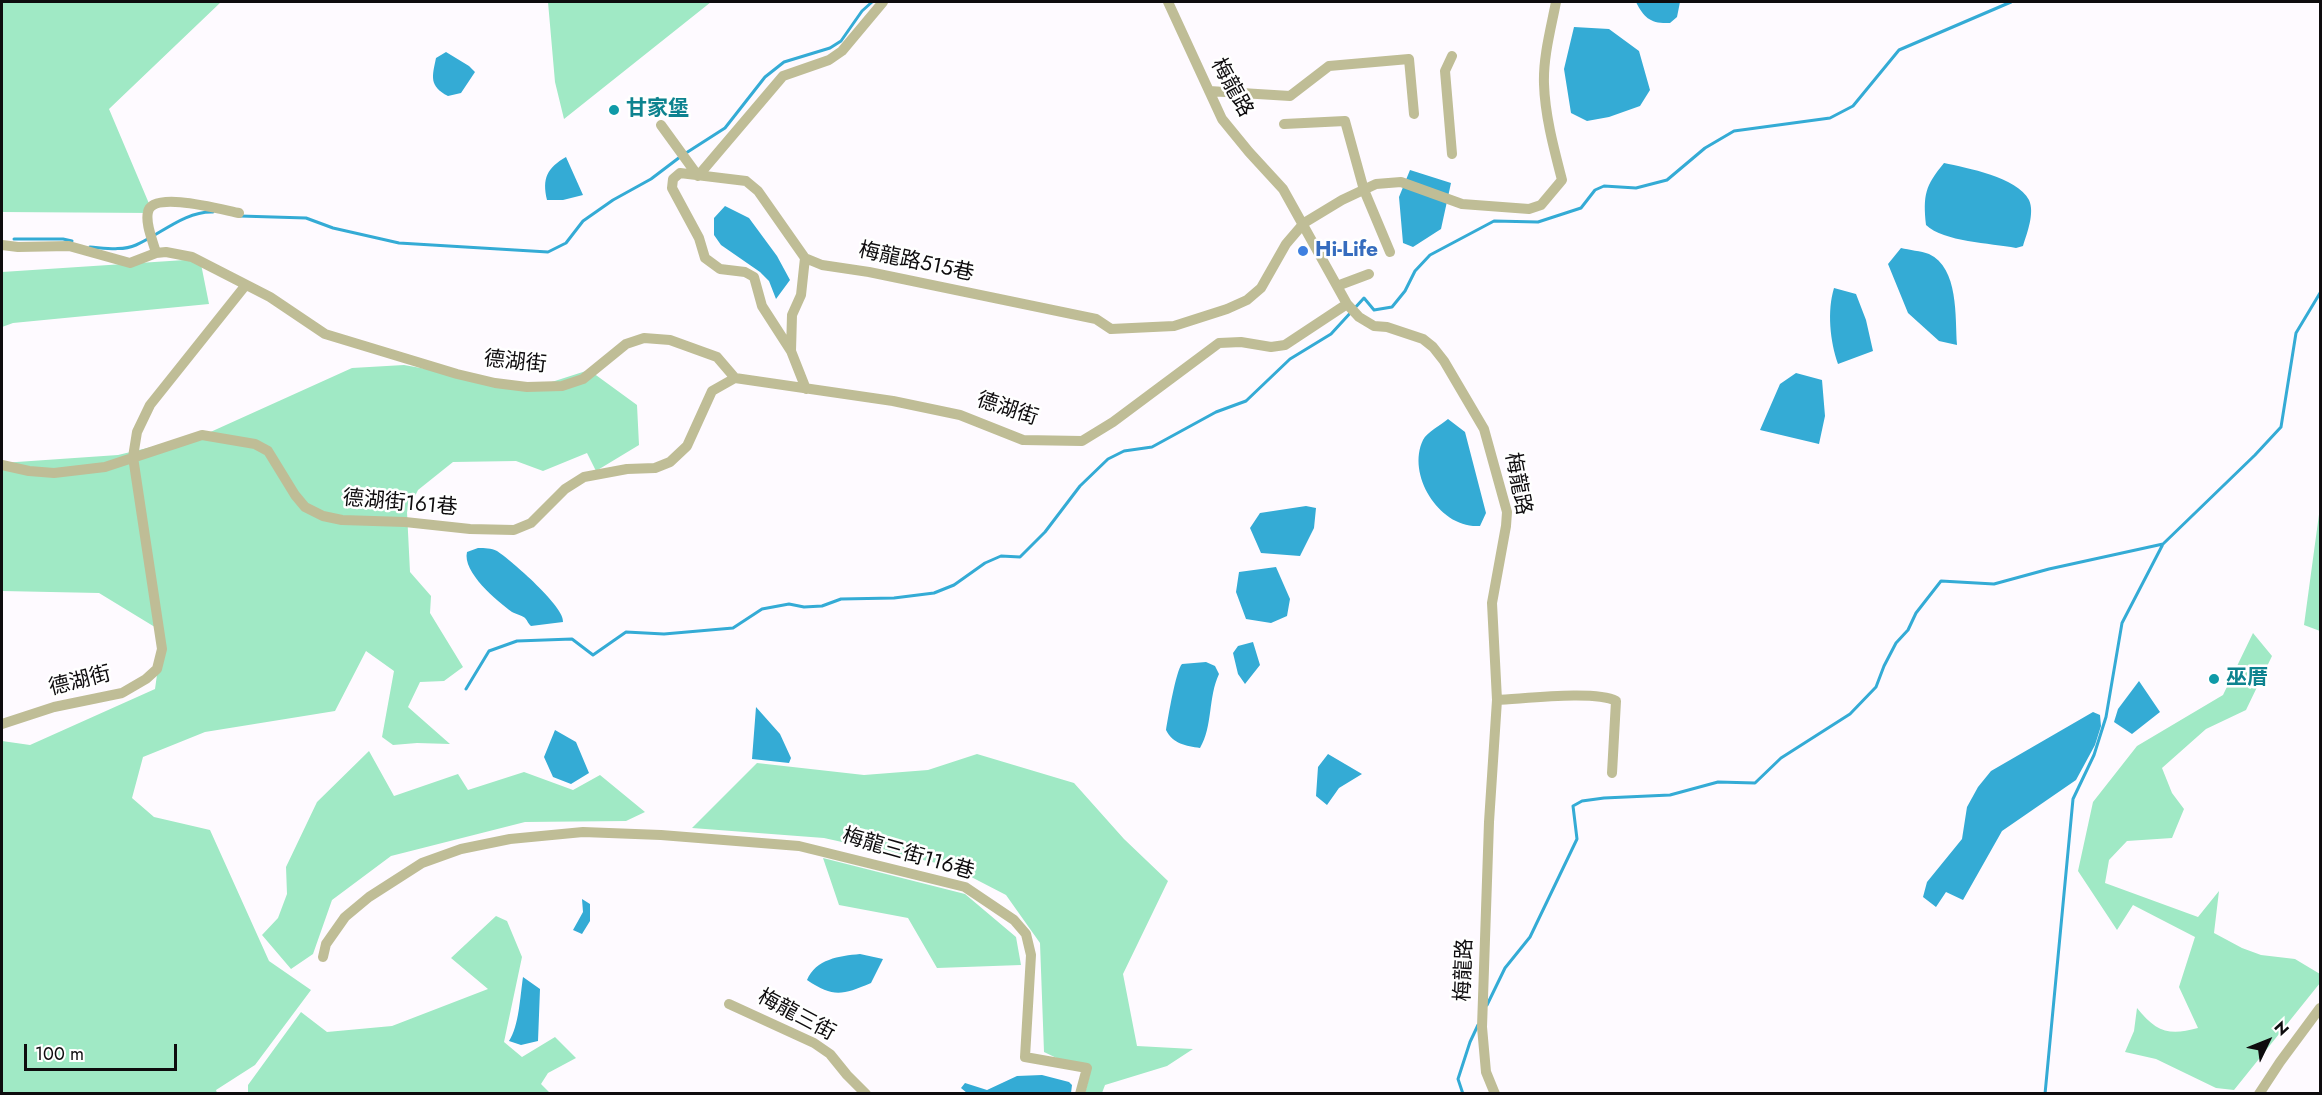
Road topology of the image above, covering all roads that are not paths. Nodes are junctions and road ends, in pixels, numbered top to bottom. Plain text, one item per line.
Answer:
1 (883, 2) edge
2 (1168, 2) edge
3 (1556, 2) edge
4 (1452, 56) dead end
5 (1209, 91) junction
6 (1414, 114) dead end
7 (1284, 124) dead end
8 (661, 125) dead end
9 (1452, 154) dead end
10 (698, 176) junction
11 (1364, 190) junction
12 (239, 213) dead end
13 (1304, 223) junction
14 (154, 244) junction
15 (2, 245) edge
16 (1390, 252) dead end
17 (805, 258) junction
18 (1369, 274) dead end
19 (245, 286) junction
20 (1337, 286) junction
21 (1348, 305) junction
22 (791, 351) junction
23 (735, 378) junction
24 (806, 389) junction
25 (133, 457) junction
26 (2, 465) edge
27 (1497, 700) junction
28 (2, 724) edge
29 (1612, 773) dead end
30 (323, 957) dead end
31 (729, 1004) dead end
32 (2320, 1008) edge
33 (866, 1094) edge
34 (1080, 1094) edge
35 (1495, 1094) edge
36 (2259, 1094) edge

1 - 10 street
2 - 5 street, 梅龍路
3 - 11 street, 梅龍路515巷
4 - 9 street
5 - 6 street
5 - 13 street, 梅龍路
7 - 11 street
8 - 10 street
10 - 17 street
10 - 22 street
11 - 13 street, 梅龍路515巷
11 - 16 street
12 - 14 street
13 - 17 street, 梅龍路515巷
13 - 20 street, 梅龍路
14 - 15 street
14 - 19 street
17 - 22 street
18 - 20 street
19 - 23 street, 德湖街
19 - 25 street, 德湖街
20 - 21 street, 梅龍路
21 - 24 street, 德湖街
21 - 27 street, 梅龍路
22 - 24 street
23 - 24 street, 德湖街
23 - 25 street, 德湖街161巷
25 - 26 street, 德湖街161巷
25 - 28 street, 德湖街
27 - 29 street
27 - 35 street, 梅龍路
30 - 34 street, 梅龍三街116巷
31 - 33 street, 梅龍三街
32 - 36 street

